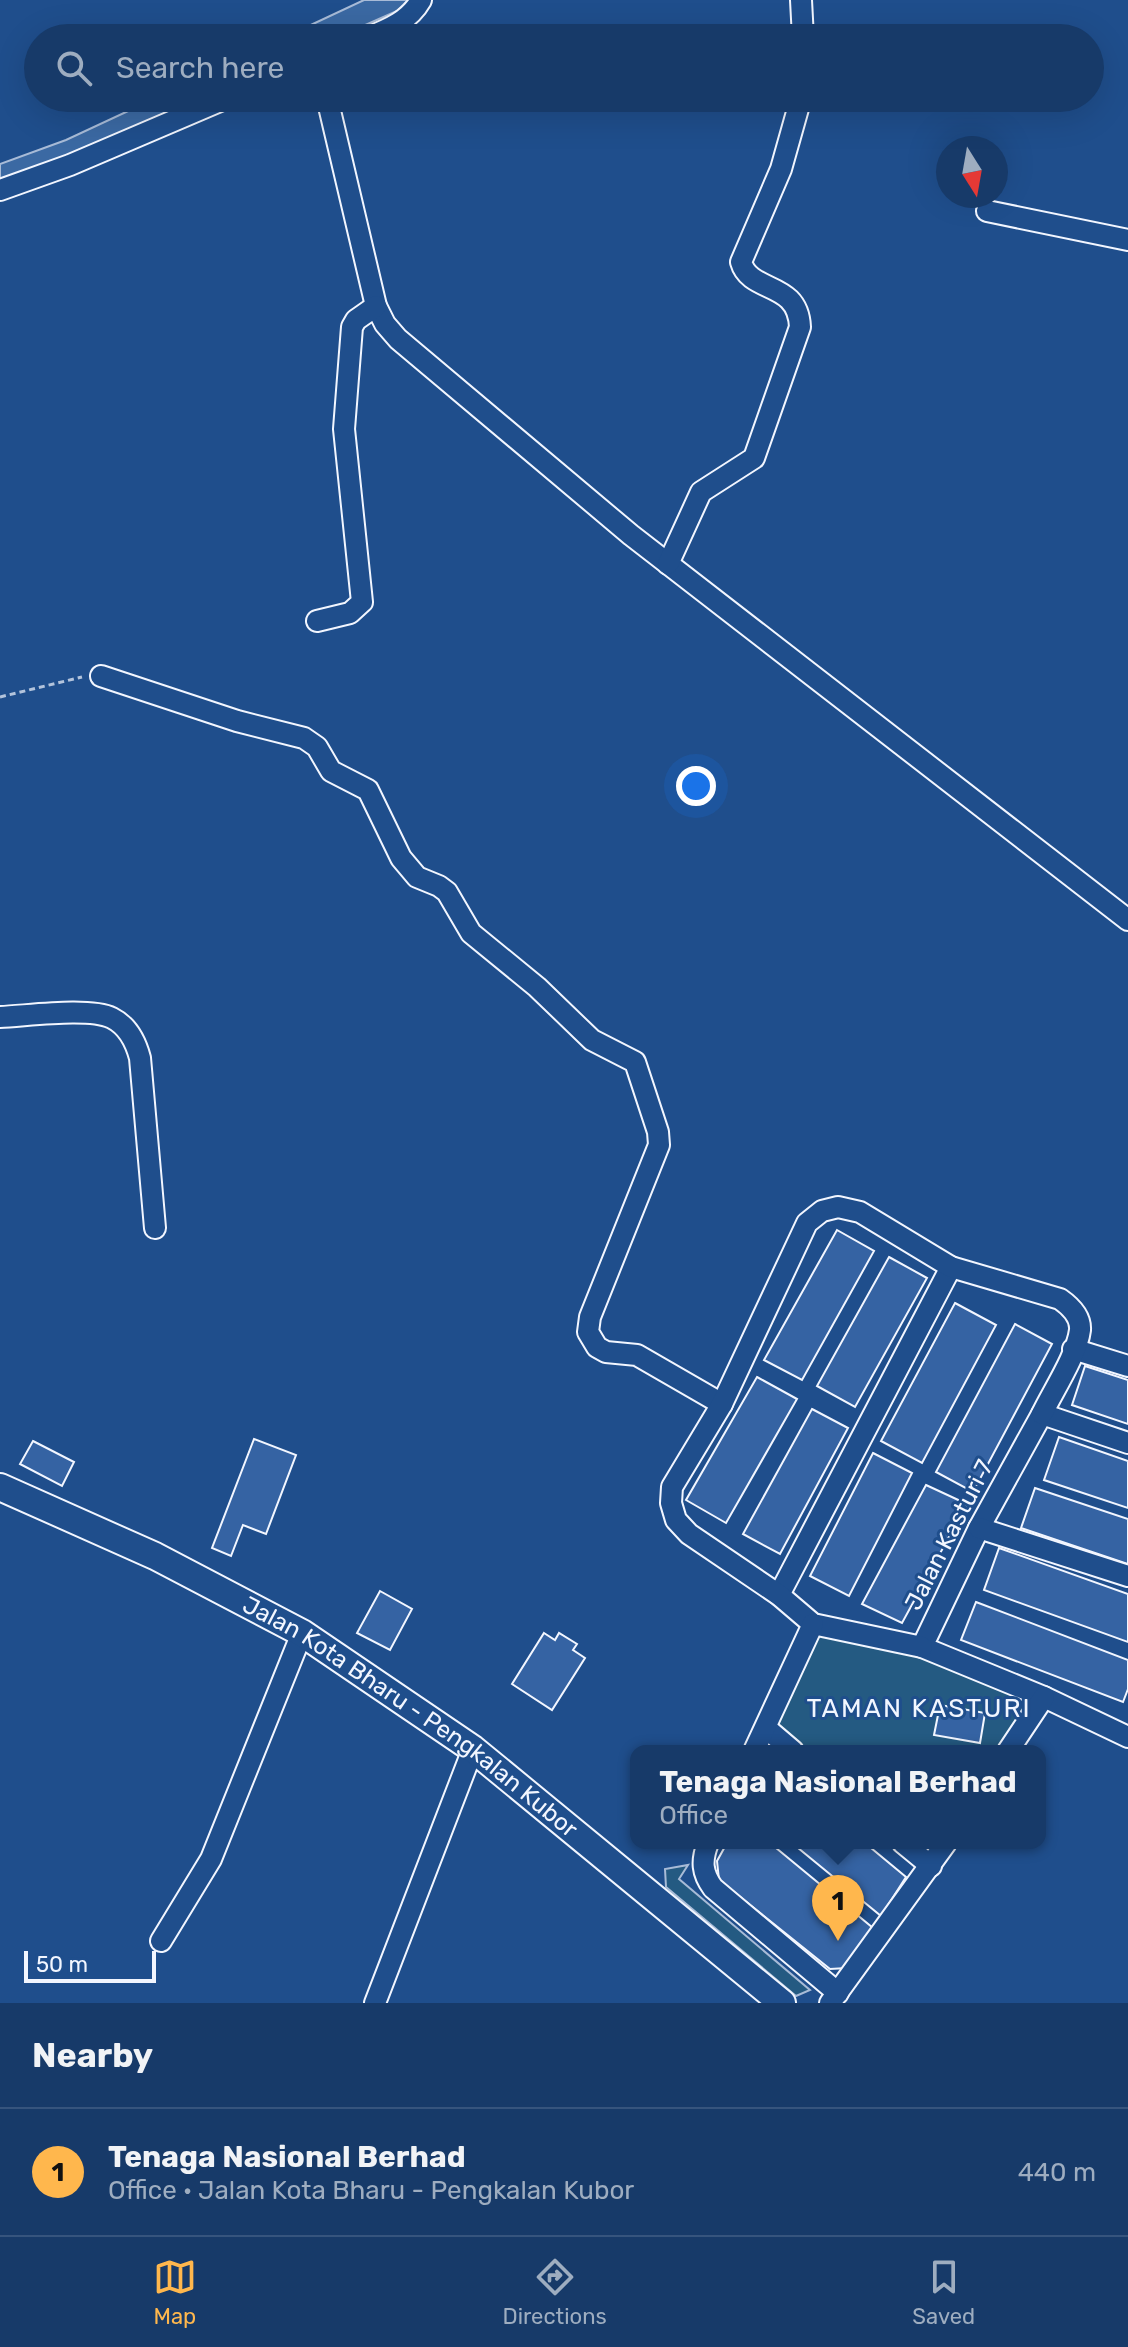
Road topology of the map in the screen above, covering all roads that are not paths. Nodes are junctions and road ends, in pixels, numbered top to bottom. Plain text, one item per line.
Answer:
1 (421, 0) edge
2 (801, 0) edge
3 (398, 24) edge
4 (802, 24) edge
5 (194, 112) edge
6 (330, 112) edge
7 (797, 112) edge
8 (0, 190) edge
9 (987, 211) dead end
10 (1128, 240) edge
11 (376, 306) junction
12 (668, 564) junction
13 (317, 621) dead end
14 (101, 676) road end
15 (1128, 920) edge
16 (0, 1017) edge
17 (155, 1228) dead end
18 (951, 1267) junction
19 (1073, 1349) junction
20 (1128, 1366) edge
21 (722, 1404) junction
22 (1042, 1414) junction
23 (1128, 1443) edge
24 (0, 1487) edge
25 (979, 1528) junction
26 (1128, 1576) edge
27 (779, 1595) junction
28 (813, 1624) junction
29 (302, 1633) junction
30 (922, 1647) junction
31 (1044, 1697) junction
32 (766, 1728) junction
33 (1128, 1737) edge
34 (757, 1745) edge
35 (786, 1745) edge
36 (1012, 1745) edge
37 (473, 1749) junction
38 (706, 1849) edge
39 (910, 1849) edge
40 (942, 1849) edge
41 (931, 1866) junction
42 (161, 1941) dead end
43 (834, 1998) edge
44 (375, 2003) edge
45 (782, 2003) edge

1 - 3 street
2 - 4 street
5 - 8 street
6 - 11 street
7 - 12 street
9 - 10 street
11 - 12 street
11 - 13 street
12 - 15 street
14 - 21 street
16 - 17 street
18 - 19 street
18 - 21 street
18 - 27 street
19 - 20 street
19 - 22 street, Jalan Kasturi 7
21 - 27 street
22 - 23 street
22 - 25 street, Jalan Kasturi 7
24 - 29 main road, Jalan Kota Bharu - Pengkalan Kubor
25 - 26 street
25 - 30 street, Jalan Kasturi 7
27 - 28 street
28 - 30 street
28 - 32 street
29 - 37 main road, Jalan Kota Bharu - Pengkalan Kubor
29 - 42 street
30 - 31 street, Jalan Kasturi 7
31 - 33 street, Jalan Kasturi 7
31 - 36 street
32 - 34 street
32 - 35 street
37 - 44 street
37 - 45 main road, Jalan Kota Bharu - Pengkalan Kubor
38 - 43 street
39 - 41 street
40 - 41 street
41 - 43 street

